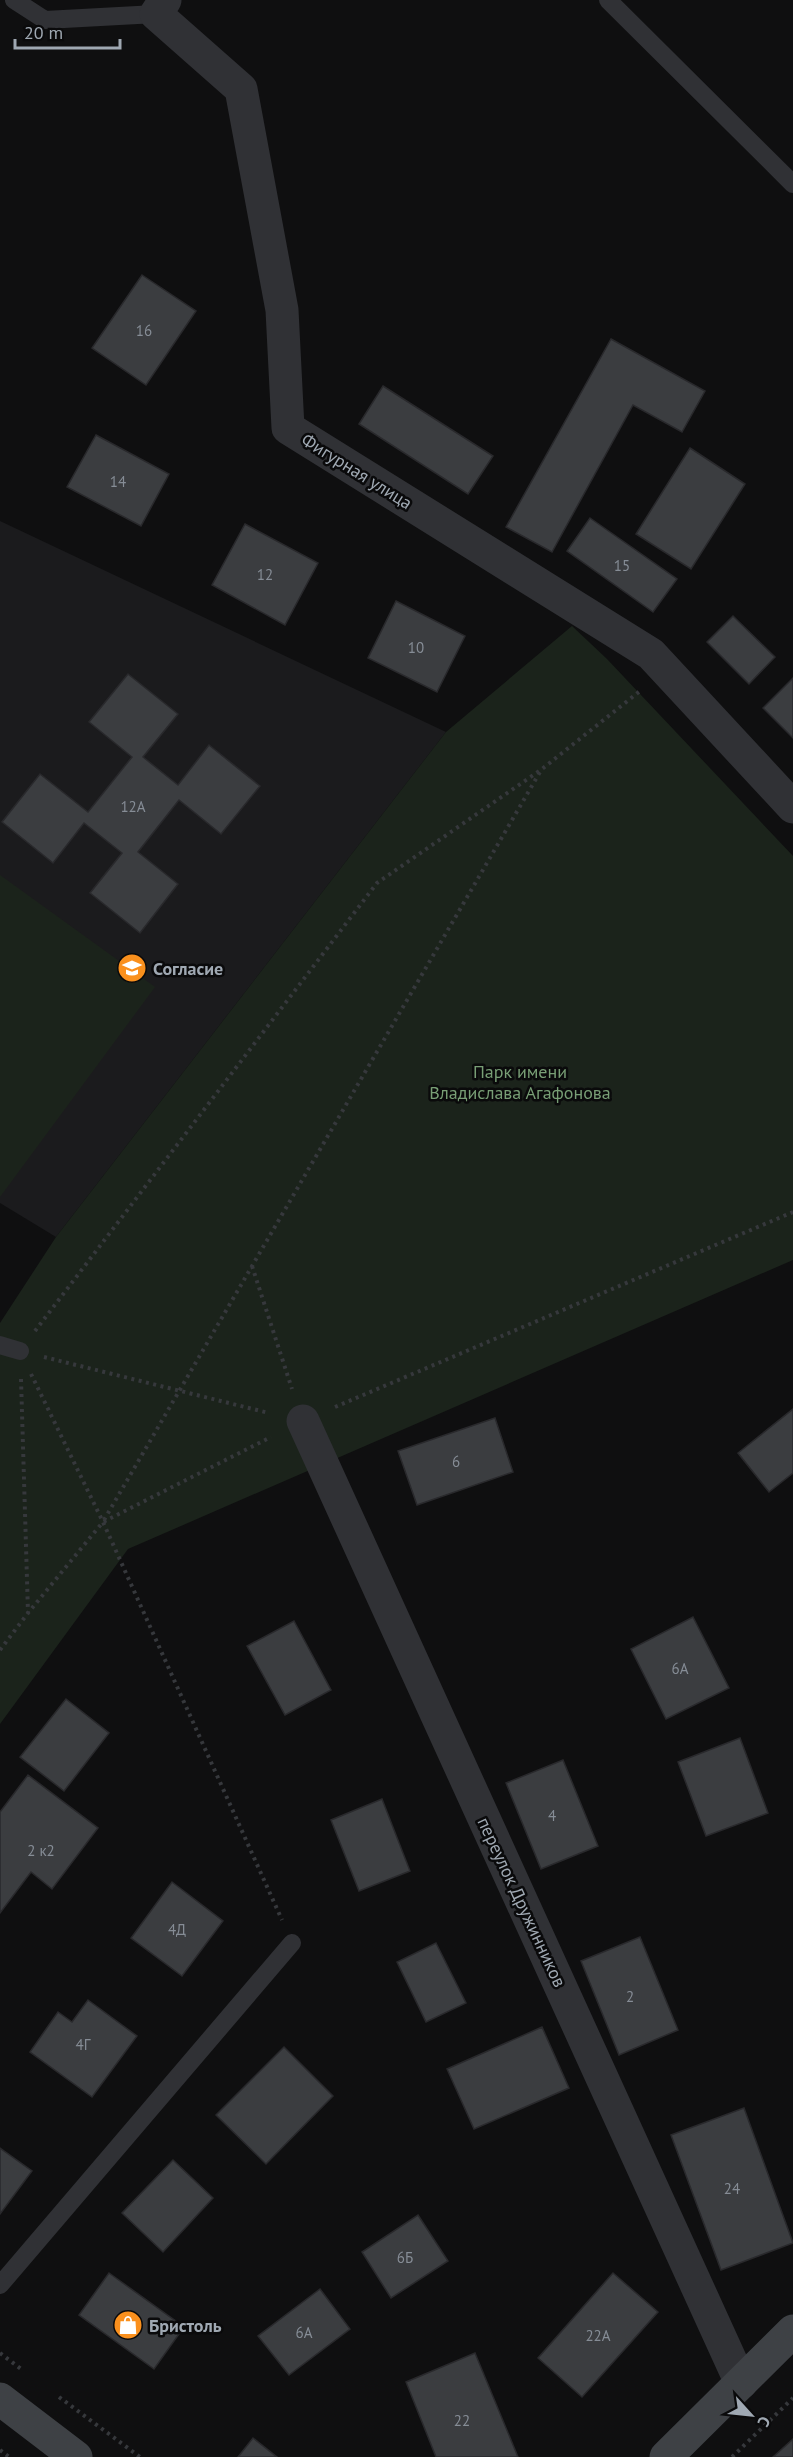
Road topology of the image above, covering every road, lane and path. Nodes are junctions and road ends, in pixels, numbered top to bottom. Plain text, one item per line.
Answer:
1 (14, 0) edge
2 (608, 0) edge
3 (161, 7) edge
4 (793, 184) edge
5 (666, 670) junction
6 (542, 769) junction
7 (793, 807) edge
8 (793, 1212) edge
9 (252, 1266) junction
10 (0, 1345) edge
11 (20, 1351) junction
12 (179, 1390) junction
13 (303, 1421) junction
14 (103, 1522) junction
15 (28, 1612) junction
16 (0, 1650) edge
17 (292, 1943) joint
18 (0, 2285) edge
19 (793, 2331) edge
20 (0, 2353) edge
21 (28, 2374) dead end
22 (741, 2383) junction
23 (56, 2395) dead end
24 (793, 2398) edge
25 (0, 2399) edge
26 (0, 2450) edge
27 (9, 2457) edge
28 (76, 2457) edge
29 (140, 2457) edge
30 (666, 2457) edge
31 (732, 2457) edge

1 - 3 lane
2 - 4 lane
3 - 5 street, Фигурная улица
5 - 6 path
5 - 7 street, Фигурная улица
6 - 9 path
6 - 11 path
8 - 13 path
9 - 12 path
9 - 13 path
10 - 11 lane
11 - 12 path
11 - 14 path
11 - 15 path
12 - 13 path
12 - 14 path
13 - 14 path
13 - 22 street, переулок Дружинников
14 - 15 path
14 - 17 path
15 - 16 path
17 - 18 lane
19 - 22 street
20 - 21 path
22 - 30 street
23 - 29 path
24 - 31 path
25 - 28 street
26 - 27 path

